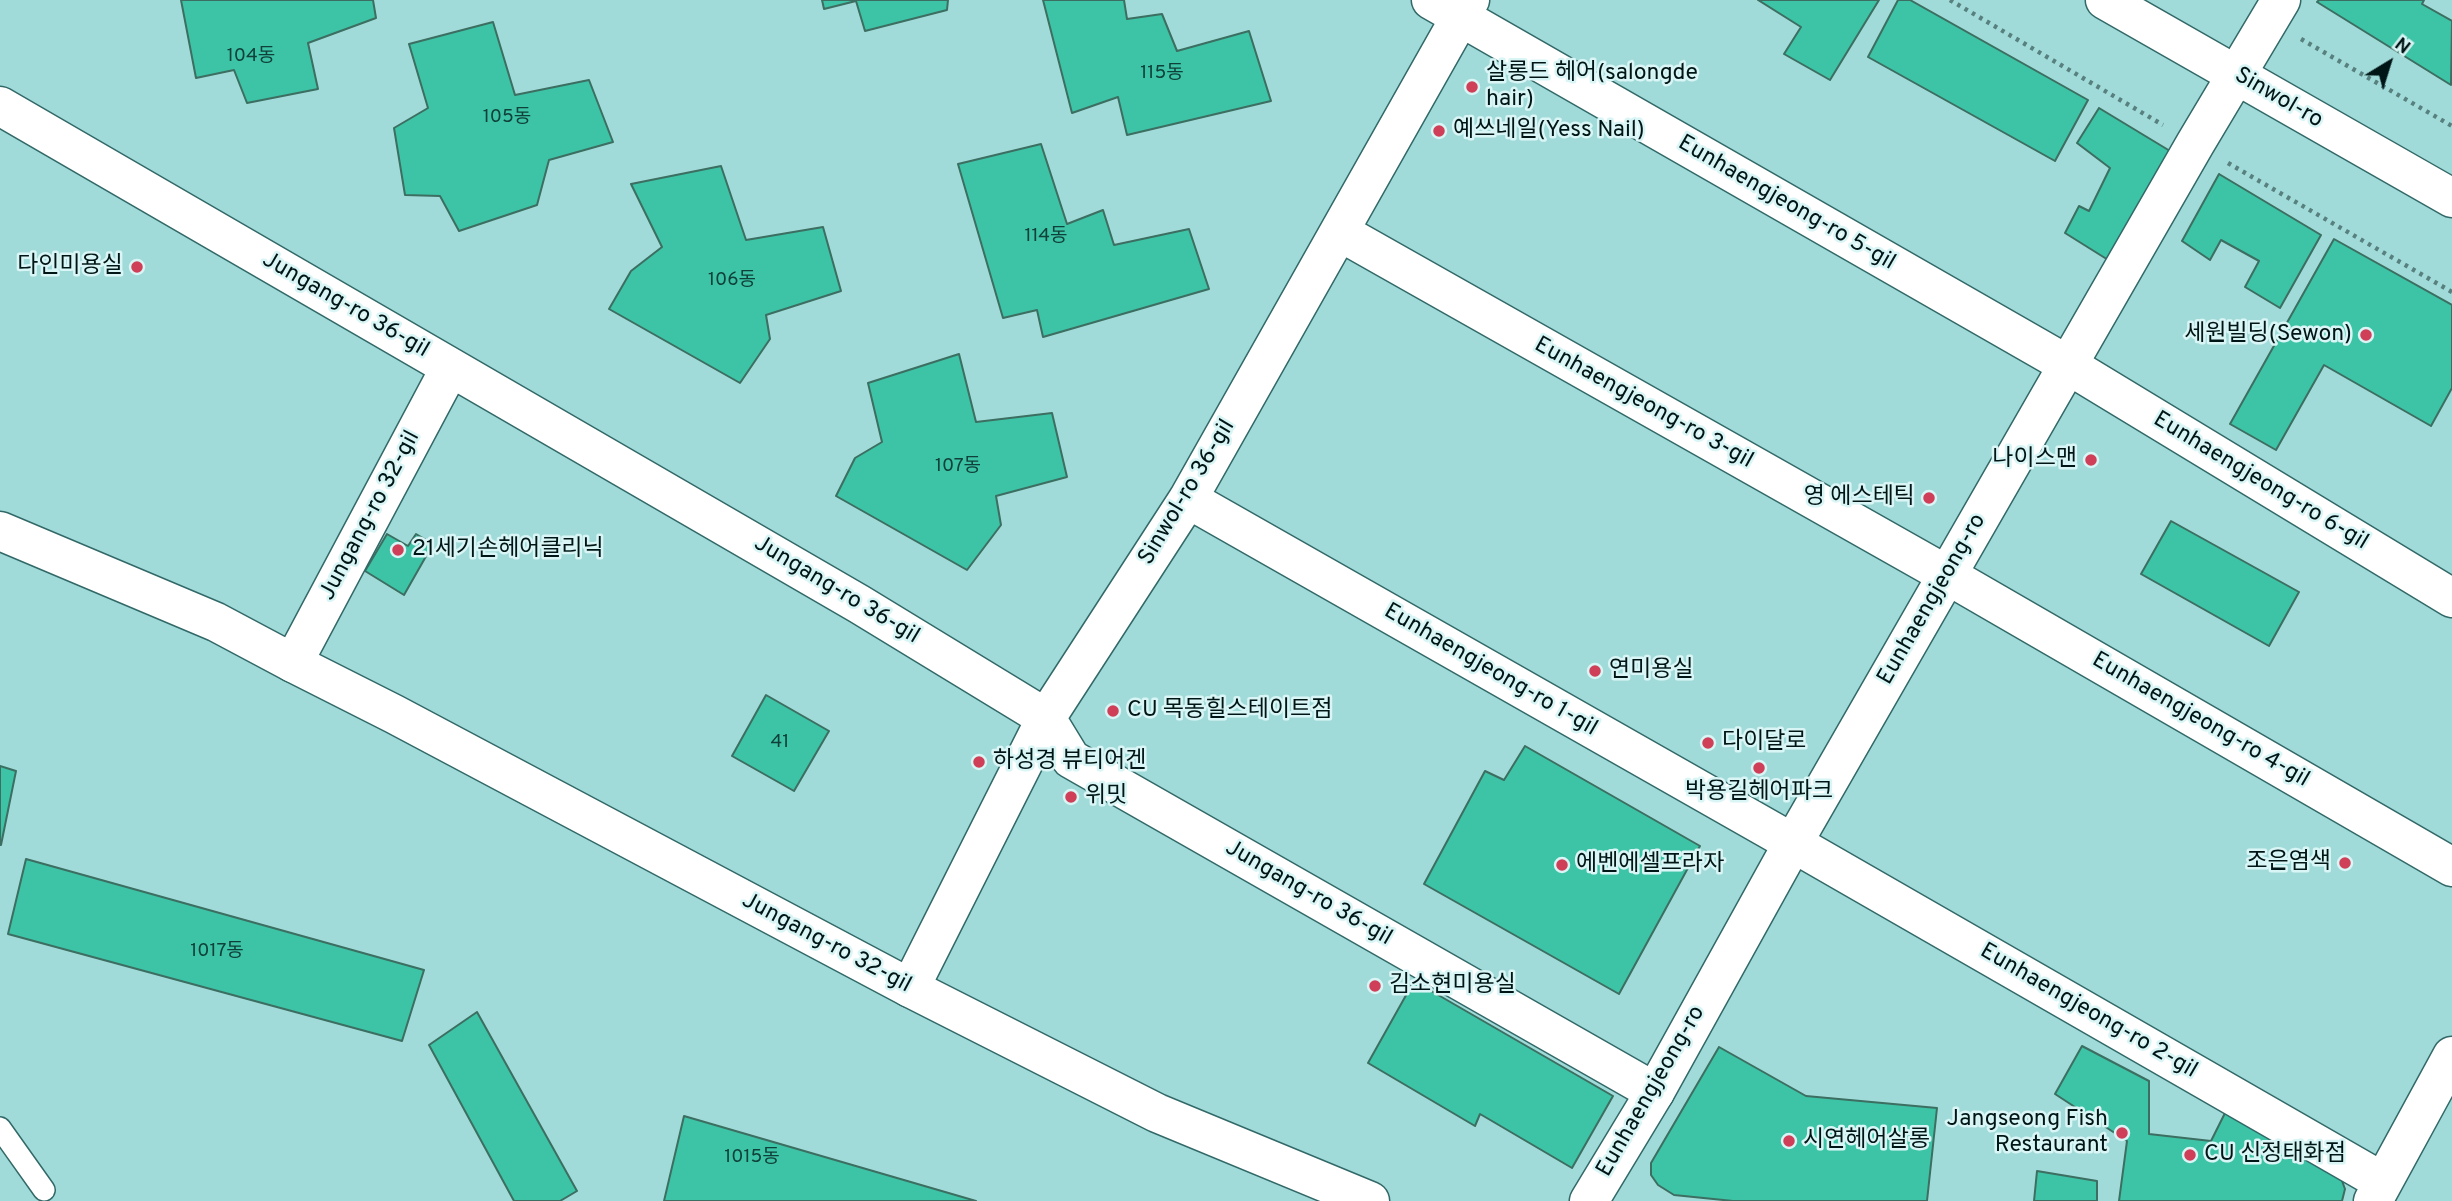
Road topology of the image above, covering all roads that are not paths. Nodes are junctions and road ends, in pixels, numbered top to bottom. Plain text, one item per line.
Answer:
1 (2105, 0) edge
2 (1454, 6) edge
3 (2275, 10) edge
4 (2235, 75) junction
5 (0, 106) edge
6 (2452, 198) edge
7 (1340, 232) junction
8 (2068, 365) junction
9 (450, 368) junction
10 (1188, 499) junction
11 (0, 531) edge
12 (1947, 575) junction
13 (2452, 598) edge
14 (293, 663) junction
15 (1046, 718) junction
16 (1793, 843) junction
17 (2452, 867) edge
18 (910, 988) junction
19 (2452, 1056) edge
20 (1655, 1092) junction
21 (0, 1128) edge
22 (44, 1190) dead end
23 (2378, 1192) edge
24 (1370, 1201) edge
25 (1589, 1201) edge

1 - 4 street, Sinwol-ro
2 - 7 street, Sinwol-ro 36-gil
2 - 8 street, Eunhaengjeong-ro 5-gil
3 - 4 street, Eunhaengjeong-ro
4 - 6 street, Sinwol-ro
4 - 8 street, Eunhaengjeong-ro
5 - 9 street, Jungang-ro 36-gil
7 - 10 street, Sinwol-ro 36-gil
7 - 12 street, Eunhaengjeong-ro 3-gil
8 - 12 street, Eunhaengjeong-ro
8 - 13 street, Eunhaengjeong-ro 6-gil
9 - 14 street, Jungang-ro 32-gil
9 - 15 street, Jungang-ro 36-gil
10 - 15 street, Sinwol-ro 36-gil
10 - 16 street, Eunhaengjeong-ro 1-gil
11 - 14 street, Jungang-ro 32-gil
12 - 16 street, Eunhaengjeong-ro
12 - 17 street, Eunhaengjeong-ro 4-gil
14 - 18 street, Jungang-ro 32-gil
15 - 18 street, Sinwol-ro 36-gil
15 - 20 street, Jungang-ro 36-gil
16 - 20 street, Eunhaengjeong-ro
16 - 23 street, Eunhaengjeong-ro 2-gil
18 - 24 street, Jungang-ro 32-gil
19 - 23 street
20 - 25 street, Eunhaengjeong-ro
21 - 22 lane

